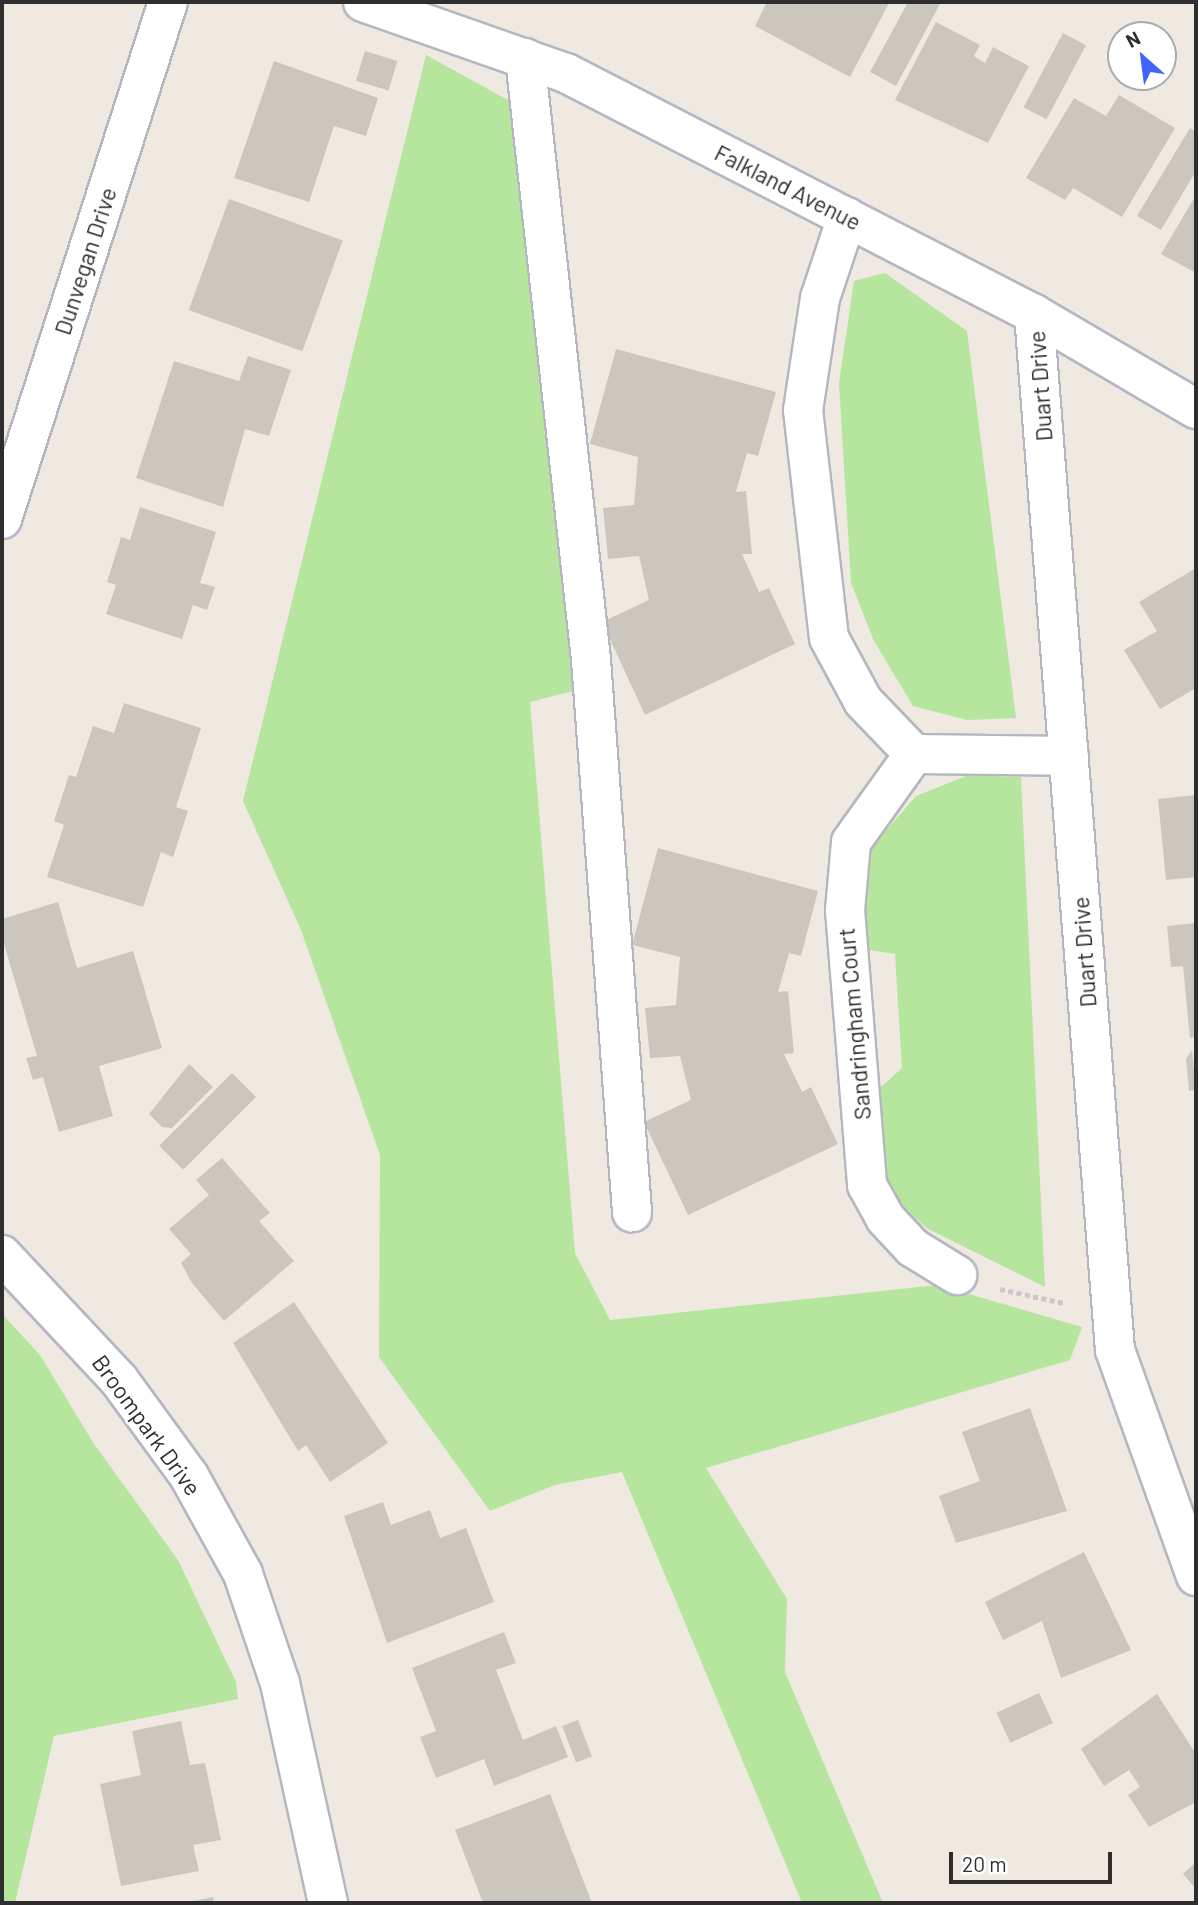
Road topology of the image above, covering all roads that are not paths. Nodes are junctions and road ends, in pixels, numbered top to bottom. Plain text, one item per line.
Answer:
1 (168, 2) edge
2 (363, 2) edge
3 (525, 58) junction
4 (847, 218) junction
5 (1034, 314) junction
6 (1196, 409) edge
7 (2, 519) edge
8 (914, 754) junction
9 (1069, 756) junction
10 (632, 1212) dead end
11 (2, 1255) edge
12 (957, 1275) road end
13 (1196, 1576) edge
14 (328, 1903) edge

1 - 7 street, Dunvegan Drive
2 - 3 street, Falkland Avenue
3 - 4 street, Falkland Avenue
3 - 10 street
4 - 5 street, Falkland Avenue
4 - 8 street
5 - 6 street, Falkland Avenue
5 - 9 street, Duart Drive
8 - 9 street
8 - 12 street, Sandringham Court
9 - 13 street, Duart Drive
11 - 14 street, Broompark Drive

